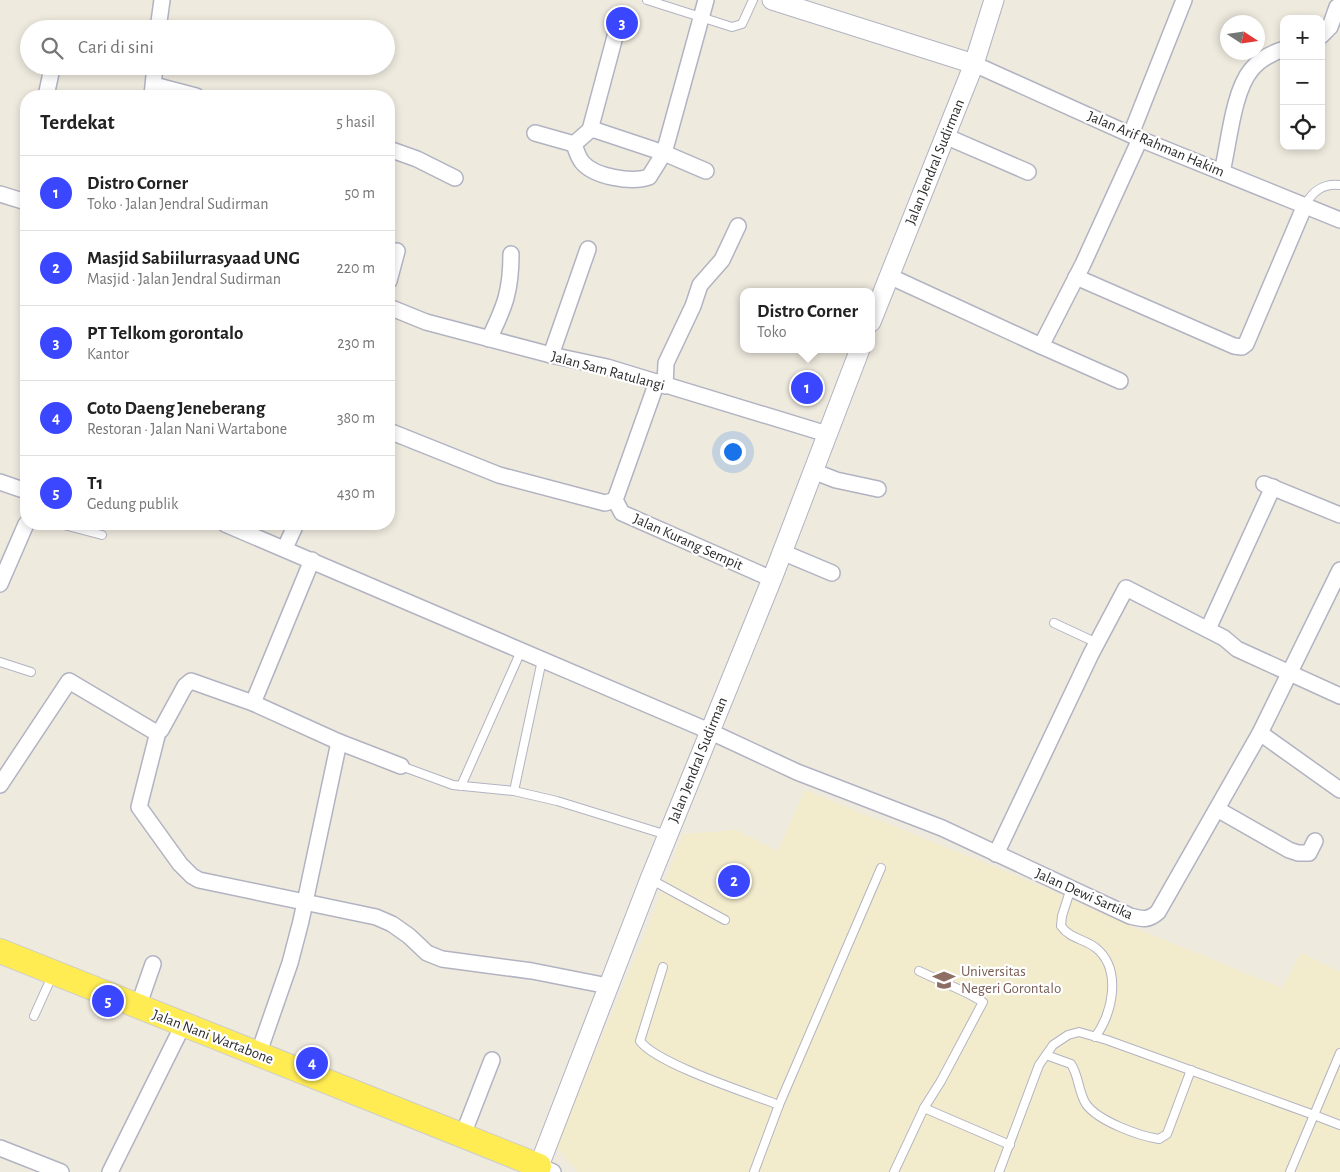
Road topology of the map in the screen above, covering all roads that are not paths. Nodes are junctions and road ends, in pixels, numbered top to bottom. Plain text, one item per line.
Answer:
1 (162, 0) edge
2 (647, 0) edge
3 (706, 0) edge
4 (753, 0) edge
5 (772, 0) edge
6 (994, 0) edge
7 (1184, 0) edge
8 (1337, 7) dead end
9 (621, 14) dead end
10 (701, 18) junction
11 (159, 20) edge
12 (1325, 32) edge
13 (1280, 50) edge
14 (974, 64) junction
15 (51, 75) edge
16 (154, 75) edge
17 (47, 90) edge
18 (153, 90) edge
19 (590, 130) junction
20 (535, 133) dead end
21 (945, 136) junction
22 (1136, 136) junction
23 (574, 144) junction
24 (395, 151) edge
25 (664, 153) junction
26 (706, 171) dead end
27 (1028, 172) dead end
28 (1222, 172) junction
29 (455, 178) dead end
30 (1340, 185) edge
31 (0, 194) edge
32 (20, 196) edge
33 (1305, 205) junction
34 (1340, 220) edge
35 (738, 226) dead end
36 (588, 249) dead end
37 (397, 251) dead end
38 (511, 254) dead end
39 (395, 258) edge
40 (889, 276) junction
41 (1076, 277) junction
42 (395, 309) edge
43 (875, 312) edge
44 (489, 339) junction
45 (1041, 346) junction
46 (858, 353) edge
47 (551, 355) junction
48 (1120, 381) dead end
49 (661, 384) junction
50 (395, 434) edge
51 (827, 434) junction
52 (813, 470) junction
53 (0, 482) edge
54 (20, 489) edge
55 (878, 489) dead end
56 (615, 500) junction
57 (1340, 515) edge
58 (23, 530) edge
59 (83, 530) edge
60 (240, 530) edge
61 (293, 530) edge
62 (102, 535) dead end
63 (285, 548) junction
64 (782, 552) junction
65 (312, 560) junction
66 (832, 573) dead end
67 (1339, 576) edge
68 (772, 579) junction
69 (0, 584) edge
70 (1054, 623) dead end
71 (1208, 629) junction
72 (1097, 643) junction
73 (521, 651) junction
74 (542, 660) junction
75 (0, 662) edge
76 (31, 672) dead end
77 (1290, 673) junction
78 (1340, 696) edge
79 (253, 703) junction
80 (709, 731) junction
81 (158, 732) junction
82 (1260, 733) junction
83 (339, 742) junction
84 (401, 766) joint
85 (0, 785) edge
86 (461, 786) junction
87 (1340, 790) edge
88 (514, 792) junction
89 (1217, 809) junction
90 (667, 835) junction
91 (1316, 841) dead end
92 (996, 854) junction
93 (881, 868) dead end
94 (650, 879) junction
95 (1071, 888) junction
96 (304, 900) junction
97 (725, 920) dead end
98 (0, 951) edge
99 (153, 964) dead end
100 (663, 966) dead end
101 (919, 971) dead end
102 (54, 972) junction
103 (608, 986) junction
104 (138, 1007) junction
105 (34, 1016) dead end
106 (183, 1025) junction
107 (1095, 1037) junction
108 (1340, 1053) edge
109 (258, 1054) junction
110 (1046, 1055) junction
111 (492, 1060) dead end
112 (1191, 1070) junction
113 (780, 1106) junction
114 (924, 1108) junction
115 (1314, 1115) junction
116 (1340, 1125) edge
117 (462, 1137) junction
118 (1010, 1145) junction
119 (0, 1148) edge
120 (543, 1170) edge
121 (61, 1172) edge
122 (110, 1172) edge
123 (754, 1172) edge
124 (894, 1172) edge
125 (1000, 1172) edge
126 (1290, 1172) edge

1 - 11 street
2 - 10 lane
3 - 10 street
4 - 10 lane
5 - 14 street
6 - 14 street, Jalan Jendral Sudirman
7 - 22 street
8 - 12 street
9 - 19 street
10 - 25 street
13 - 28 street
14 - 21 street, Jalan Jendral Sudirman
14 - 22 street, Jalan Arif Rahman Hakim
15 - 17 street
16 - 18 street
19 - 23 street
19 - 25 street
20 - 23 street
21 - 27 street
21 - 40 street, Jalan Jendral Sudirman
22 - 28 street, Jalan Arif Rahman Hakim
22 - 41 street
23 - 25 street
24 - 29 street
25 - 26 street
28 - 33 street, Jalan Arif Rahman Hakim
30 - 33 lane
31 - 32 street
33 - 34 street, Jalan Arif Rahman Hakim
33 - 41 street
35 - 49 street
36 - 47 street
37 - 39 street
38 - 44 street
40 - 43 street, Jalan Jendral Sudirman
40 - 45 street
41 - 45 street
42 - 44 street, Jalan Sam Ratulangi
44 - 47 street, Jalan Sam Ratulangi
45 - 48 street
46 - 51 street, Jalan Jendral Sudirman
47 - 49 street, Jalan Sam Ratulangi
49 - 51 street, Jalan Sam Ratulangi
49 - 56 street
50 - 56 street
51 - 52 street, Jalan Jendral Sudirman
52 - 55 street
52 - 64 street, Jalan Jendral Sudirman
53 - 54 street
56 - 68 street, Jalan Kurang Sempit
57 - 71 street
58 - 69 street
59 - 62 lane
60 - 63 street, Jalan Dewi Sartika
61 - 63 street
63 - 65 street, Jalan Dewi Sartika
64 - 66 street
64 - 68 street, Jalan Jendral Sudirman
65 - 73 street, Jalan Dewi Sartika
65 - 79 street
67 - 77 street, Jalan Dewi Sartika
68 - 80 street, Jalan Jendral Sudirman
70 - 72 lane
71 - 72 street
71 - 77 street
72 - 92 street
73 - 74 street, Jalan Dewi Sartika
73 - 86 lane
74 - 80 street, Jalan Dewi Sartika
74 - 88 lane
75 - 76 lane
77 - 78 street
77 - 82 street, Jalan Dewi Sartika
79 - 81 street
79 - 83 street
80 - 90 street, Jalan Jendral Sudirman
80 - 92 street, Jalan Dewi Sartika
81 - 85 street
81 - 96 street
82 - 87 street
82 - 89 street, Jalan Dewi Sartika
83 - 84 street
83 - 96 street
84 - 86 lane
86 - 88 lane
88 - 90 lane
89 - 91 street
89 - 95 street, Jalan Dewi Sartika
90 - 94 street, Jalan Jendral Sudirman
92 - 95 street, Jalan Dewi Sartika
93 - 113 lane
94 - 97 lane
94 - 103 street, Jalan Jendral Sudirman
95 - 107 lane
96 - 103 street
96 - 109 street
98 - 102 main road, Jalan Nani Wartabone
99 - 104 street
100 - 113 lane
101 - 114 lane
102 - 104 main road, Jalan Nani Wartabone
102 - 105 lane
103 - 120 street, Jalan Jendral Sudirman
104 - 106 main road, Jalan Nani Wartabone
106 - 109 main road, Jalan Nani Wartabone
106 - 122 street
107 - 110 lane
107 - 112 lane
108 - 115 lane
109 - 117 main road, Jalan Nani Wartabone
110 - 112 lane
110 - 118 lane
111 - 117 street
112 - 115 lane
113 - 123 lane
114 - 118 lane
114 - 124 lane
115 - 116 lane
115 - 126 lane
117 - 120 main road, Jalan Nani Wartabone
118 - 125 lane
119 - 121 street

